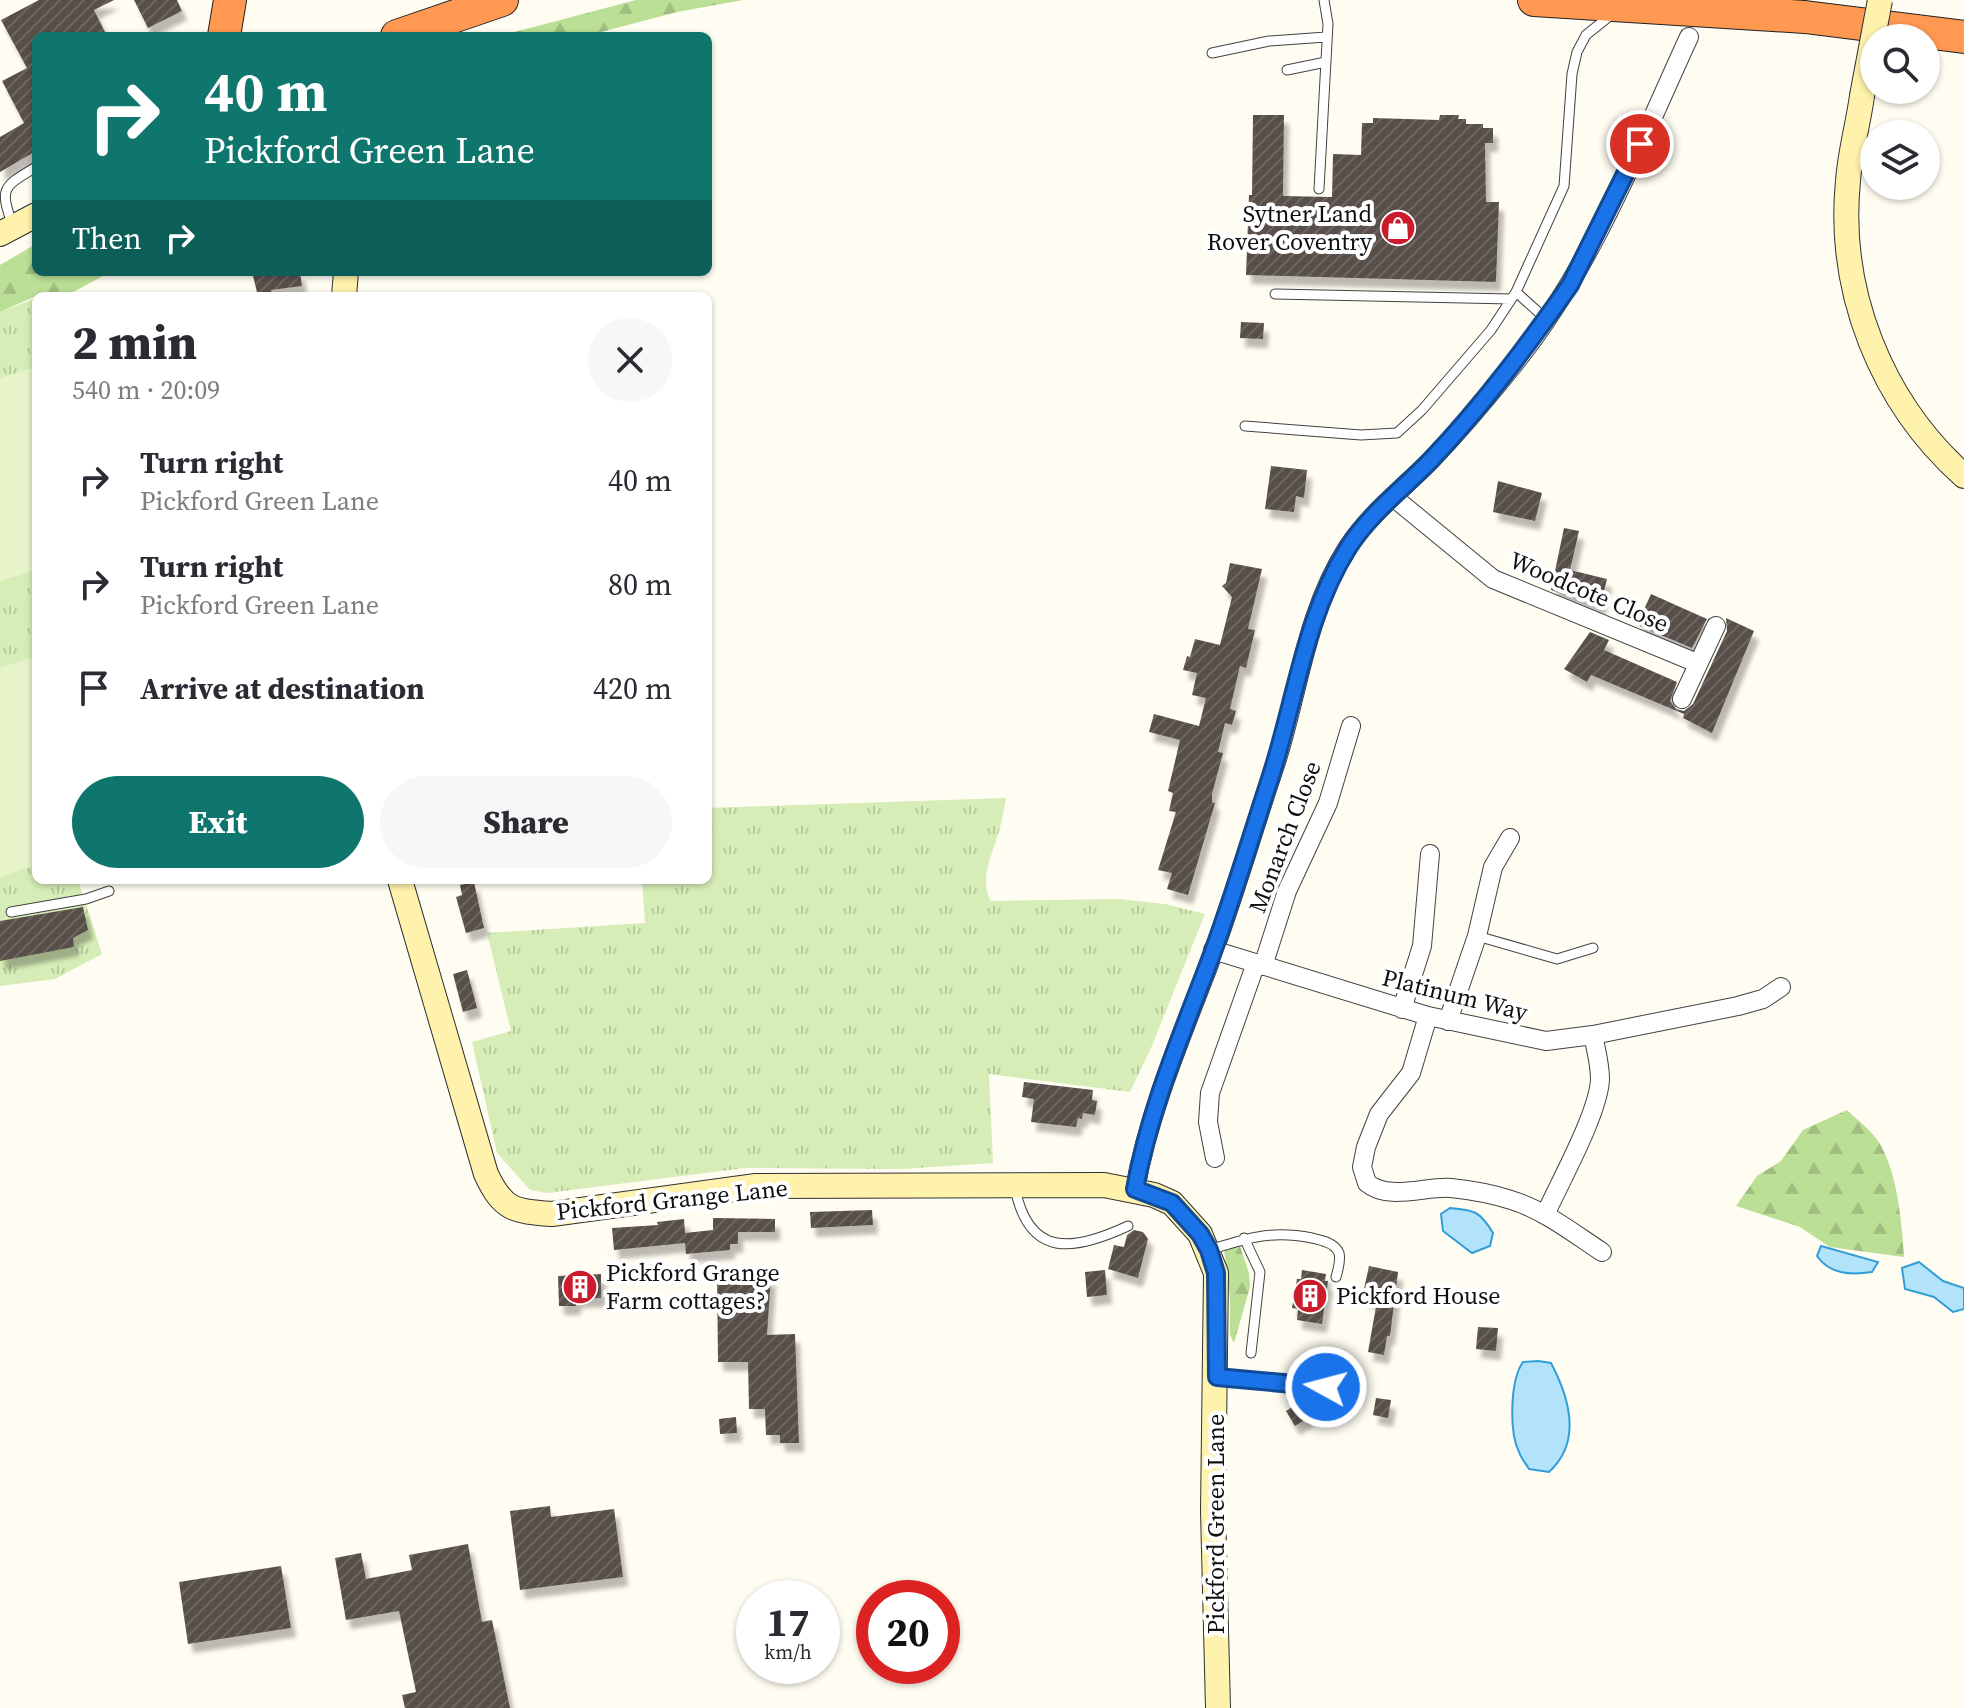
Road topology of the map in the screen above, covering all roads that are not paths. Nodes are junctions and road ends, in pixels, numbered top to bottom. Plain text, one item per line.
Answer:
1 (230, 0) edge
2 (502, 0) edge
3 (1324, 0) edge
4 (1534, 0) edge
5 (1880, 0) edge
6 (1623, 6) junction
7 (225, 32) edge
8 (409, 32) edge
9 (1326, 37) junction
10 (1689, 37) dead end
11 (1964, 37) edge
12 (1212, 53) dead end
13 (1326, 62) junction
14 (1287, 70) dead end
15 (32, 170) edge
16 (1319, 189) dead end
17 (32, 217) edge
18 (7, 230) edge
19 (1275, 294) dead end
20 (1513, 295) junction
21 (1546, 319) junction
22 (1245, 426) dead end
23 (1964, 476) edge
24 (1393, 497) junction
25 (1716, 626) dead end
26 (1697, 663) junction
27 (1682, 699) dead end
28 (1351, 726) dead end
29 (1510, 838) dead end
30 (1430, 854) dead end
31 (401, 884) edge
32 (109, 891) dead end
33 (11, 912) dead end
34 (1477, 936) junction
35 (1593, 948) dead end
36 (1213, 950) junction
37 (1260, 965) junction
38 (1781, 987) dead end
39 (1402, 1009) junction
40 (1428, 1016) junction
41 (1448, 1021) junction
42 (1593, 1035) junction
43 (1215, 1158) dead end
44 (1015, 1185) junction
45 (1135, 1189) junction
46 (1545, 1215) junction
47 (1128, 1226) dead end
48 (1244, 1238) junction
49 (1209, 1250) junction
50 (1602, 1252) dead end
51 (1336, 1277) dead end
52 (1251, 1353) dead end
53 (1217, 1377) junction
54 (1348, 1390) dead end
55 (1218, 1708) edge

1 - 7 highway
2 - 8 highway
3 - 9 lane
4 - 6 highway
5 - 23 street, bridge
6 - 11 highway
6 - 20 lane
9 - 12 lane
9 - 13 lane
10 - 21 street
13 - 14 lane
13 - 16 lane
15 - 18 lane
17 - 18 street
19 - 20 lane
20 - 21 lane
20 - 22 lane
21 - 24 street
24 - 26 street, Woodcote Close
24 - 36 street
25 - 26 street
26 - 27 street
28 - 37 street, Monarch Close
29 - 34 street
30 - 39 street
31 - 44 street, Pickford Grange Lane
32 - 33 lane
34 - 35 lane
34 - 41 street
36 - 37 street, Platinum Way
36 - 45 street
37 - 39 street, Platinum Way
37 - 43 street, Monarch Close
38 - 42 street, Platinum Way
39 - 40 street, Platinum Way
40 - 41 street, Platinum Way
40 - 46 street
41 - 42 street, Platinum Way
42 - 46 street
44 - 45 street, Pickford Grange Lane
44 - 47 lane
45 - 49 street, Pickford Green Lane
46 - 50 street
48 - 49 lane
48 - 51 lane
48 - 52 lane
49 - 53 street, Pickford Green Lane
53 - 54 lane
53 - 55 street, Pickford Green Lane

